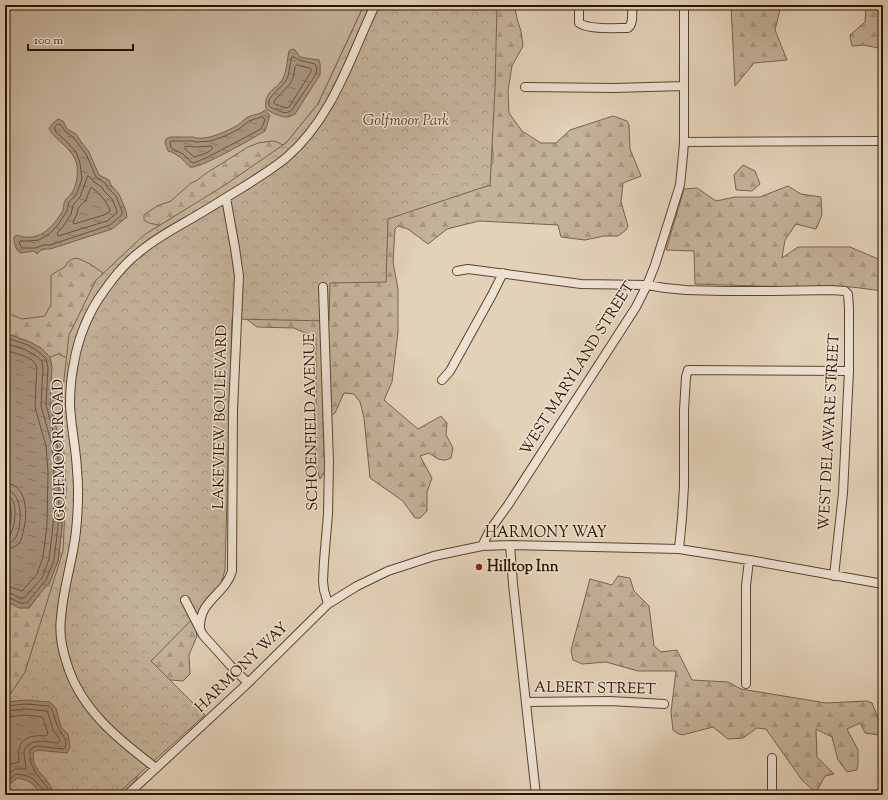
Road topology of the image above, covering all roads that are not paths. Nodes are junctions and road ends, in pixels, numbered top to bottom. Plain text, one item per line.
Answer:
1 (375, 5) edge
2 (579, 5) edge
3 (632, 5) edge
4 (684, 5) edge
5 (684, 86) junction
6 (525, 87) dead end
7 (883, 141) edge
8 (684, 142) junction
9 (226, 198) junction
10 (458, 271) dead end
11 (503, 273) junction
12 (648, 285) junction
13 (323, 287) dead end
14 (849, 371) junction
15 (442, 380) dead end
16 (510, 545) junction
17 (482, 546) junction
18 (679, 549) junction
19 (749, 560) junction
20 (834, 576) junction
21 (883, 584) edge
22 (185, 600) dead end
23 (328, 604) junction
24 (200, 628) junction
25 (248, 683) junction
26 (746, 684) dead end
27 (526, 702) junction
28 (664, 704) dead end
29 (772, 758) dead end
30 (156, 768) junction
31 (127, 795) edge
32 (536, 795) edge
33 (772, 795) edge

1 - 9 street, GOLFMOOR ROAD
2 - 3 street
4 - 5 street, WEST MARYLAND STREET
5 - 6 street
5 - 8 street, WEST MARYLAND STREET
7 - 8 street
8 - 12 street, WEST MARYLAND STREET
9 - 24 street, LAKEVIEW BOULEVARD
9 - 30 street, GOLFMOOR ROAD
10 - 11 street
11 - 12 street
11 - 15 street
12 - 14 street, WEST DELAWARE STREET
12 - 17 street, WEST MARYLAND STREET
13 - 23 street, SCHOENFIELD AVENUE
14 - 18 street
14 - 20 street, WEST DELAWARE STREET
16 - 17 street, HARMONY WAY
16 - 18 street, HARMONY WAY
16 - 27 street
17 - 23 street, HARMONY WAY
18 - 19 street, HARMONY WAY
19 - 20 street, HARMONY WAY
19 - 26 street
20 - 21 street, HARMONY WAY
22 - 24 street
23 - 25 street, HARMONY WAY
24 - 25 street
25 - 30 street, HARMONY WAY
27 - 28 street, ALBERT STREET
27 - 32 street
29 - 33 street
30 - 31 street, HARMONY WAY

